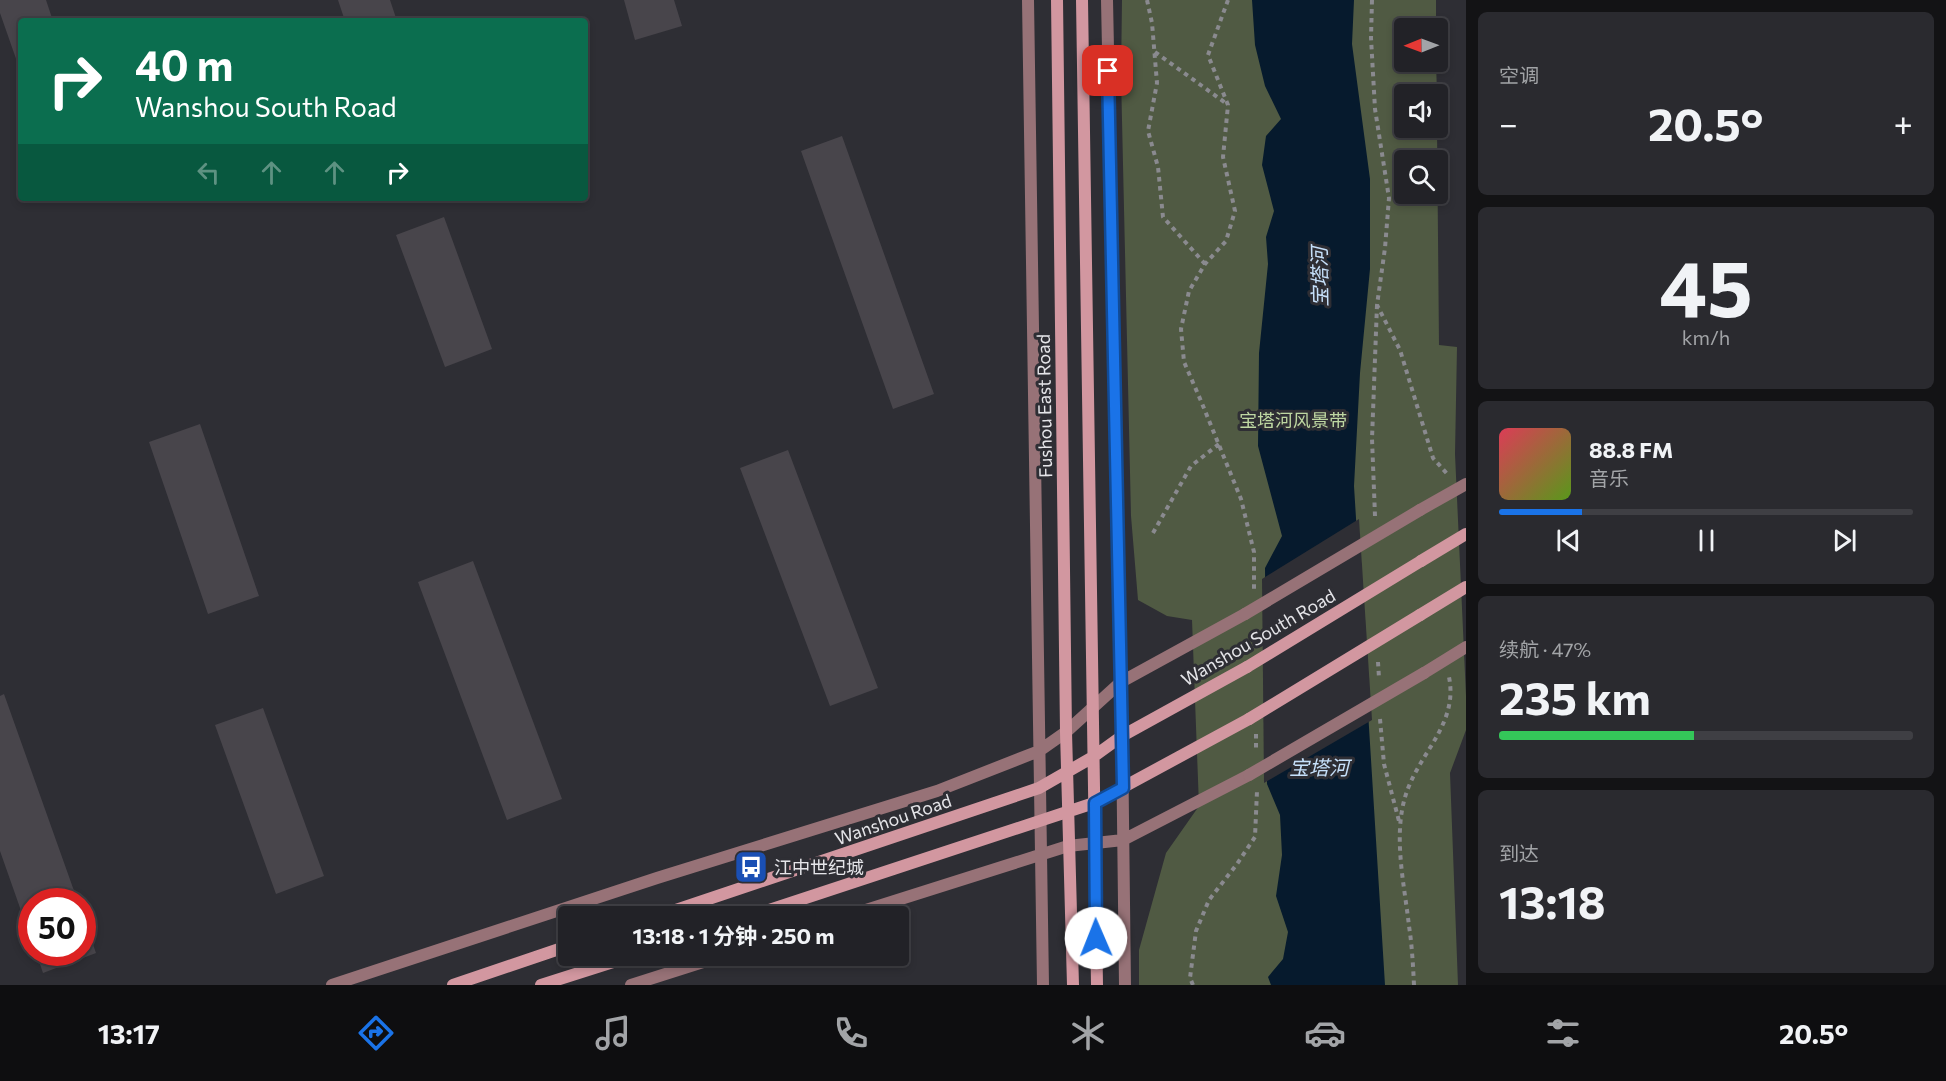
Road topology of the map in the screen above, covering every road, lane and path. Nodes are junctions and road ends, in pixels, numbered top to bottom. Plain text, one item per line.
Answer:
1 (1028, 0) edge
2 (1058, 0) edge
3 (1082, 0) edge
4 (1107, 0) edge
5 (1147, 0) edge
6 (1227, 0) edge
7 (1372, 0) edge
8 (1155, 51) junction
9 (1228, 105) junction
10 (1205, 264) junction
11 (1218, 444) junction
12 (1463, 485) edge
13 (1153, 533) dead end
14 (1466, 534) edge
15 (1466, 587) edge
16 (1254, 599) dead end
17 (1466, 647) edge
18 (1446, 659) junction
19 (1121, 682) junction
20 (1093, 709) junction
21 (1252, 724) junction
22 (1066, 732) junction
23 (1122, 736) junction
24 (1039, 751) junction
25 (1256, 753) dead end
26 (1093, 757) junction
27 (1068, 771) junction
28 (1039, 788) junction
29 (1123, 788) junction
30 (1257, 788) dead end
31 (1095, 803) junction
32 (1069, 812) junction
33 (1040, 823) junction
34 (1123, 840) junction
35 (1095, 843) junction
36 (1068, 846) junction
37 (1041, 854) junction
38 (687, 906) edge
39 (782, 906) edge
40 (879, 906) edge
41 (558, 949) edge
42 (601, 966) edge
43 (691, 966) edge
44 (332, 985) edge
45 (453, 985) edge
46 (541, 985) edge
47 (631, 985) edge
48 (1043, 985) edge
49 (1073, 985) edge
50 (1097, 985) edge
51 (1125, 985) edge
52 (1193, 985) edge
53 (1414, 985) edge

1 - 24 street
2 - 22 main road, Fushou East Road
3 - 20 main road
4 - 19 street
5 - 8 path
6 - 9 path
7 - 12 path
8 - 9 path
8 - 10 path
9 - 10 path
10 - 11 path
11 - 13 path
11 - 16 path
12 - 19 street, bridge
14 - 23 main road, Wanshou South Road, bridge
15 - 21 main road, bridge
17 - 18 street
18 - 34 street, bridge
18 - 53 path
19 - 20 street
19 - 23 street
20 - 22 street
20 - 26 main road
21 - 25 path
21 - 29 main road
22 - 24 street
22 - 27 main road, Fushou East Road
23 - 26 main road, Wanshou South Road
23 - 29 street
24 - 28 street
24 - 44 street
26 - 27 main road, Wanshou South Road
26 - 31 main road
27 - 28 main road, Wanshou Road
27 - 32 main road, Fushou East Road
28 - 33 street
28 - 38 main road, Wanshou Road
29 - 31 main road
29 - 34 street
30 - 52 path
31 - 32 main road
31 - 35 main road
32 - 33 main road
32 - 36 main road, Fushou East Road
33 - 37 street
33 - 39 main road
34 - 35 street
34 - 51 street
35 - 36 street
35 - 50 main road
36 - 37 street
36 - 49 main road, Fushou East Road
37 - 40 street
37 - 48 street
41 - 45 main road
42 - 46 main road
43 - 47 street

